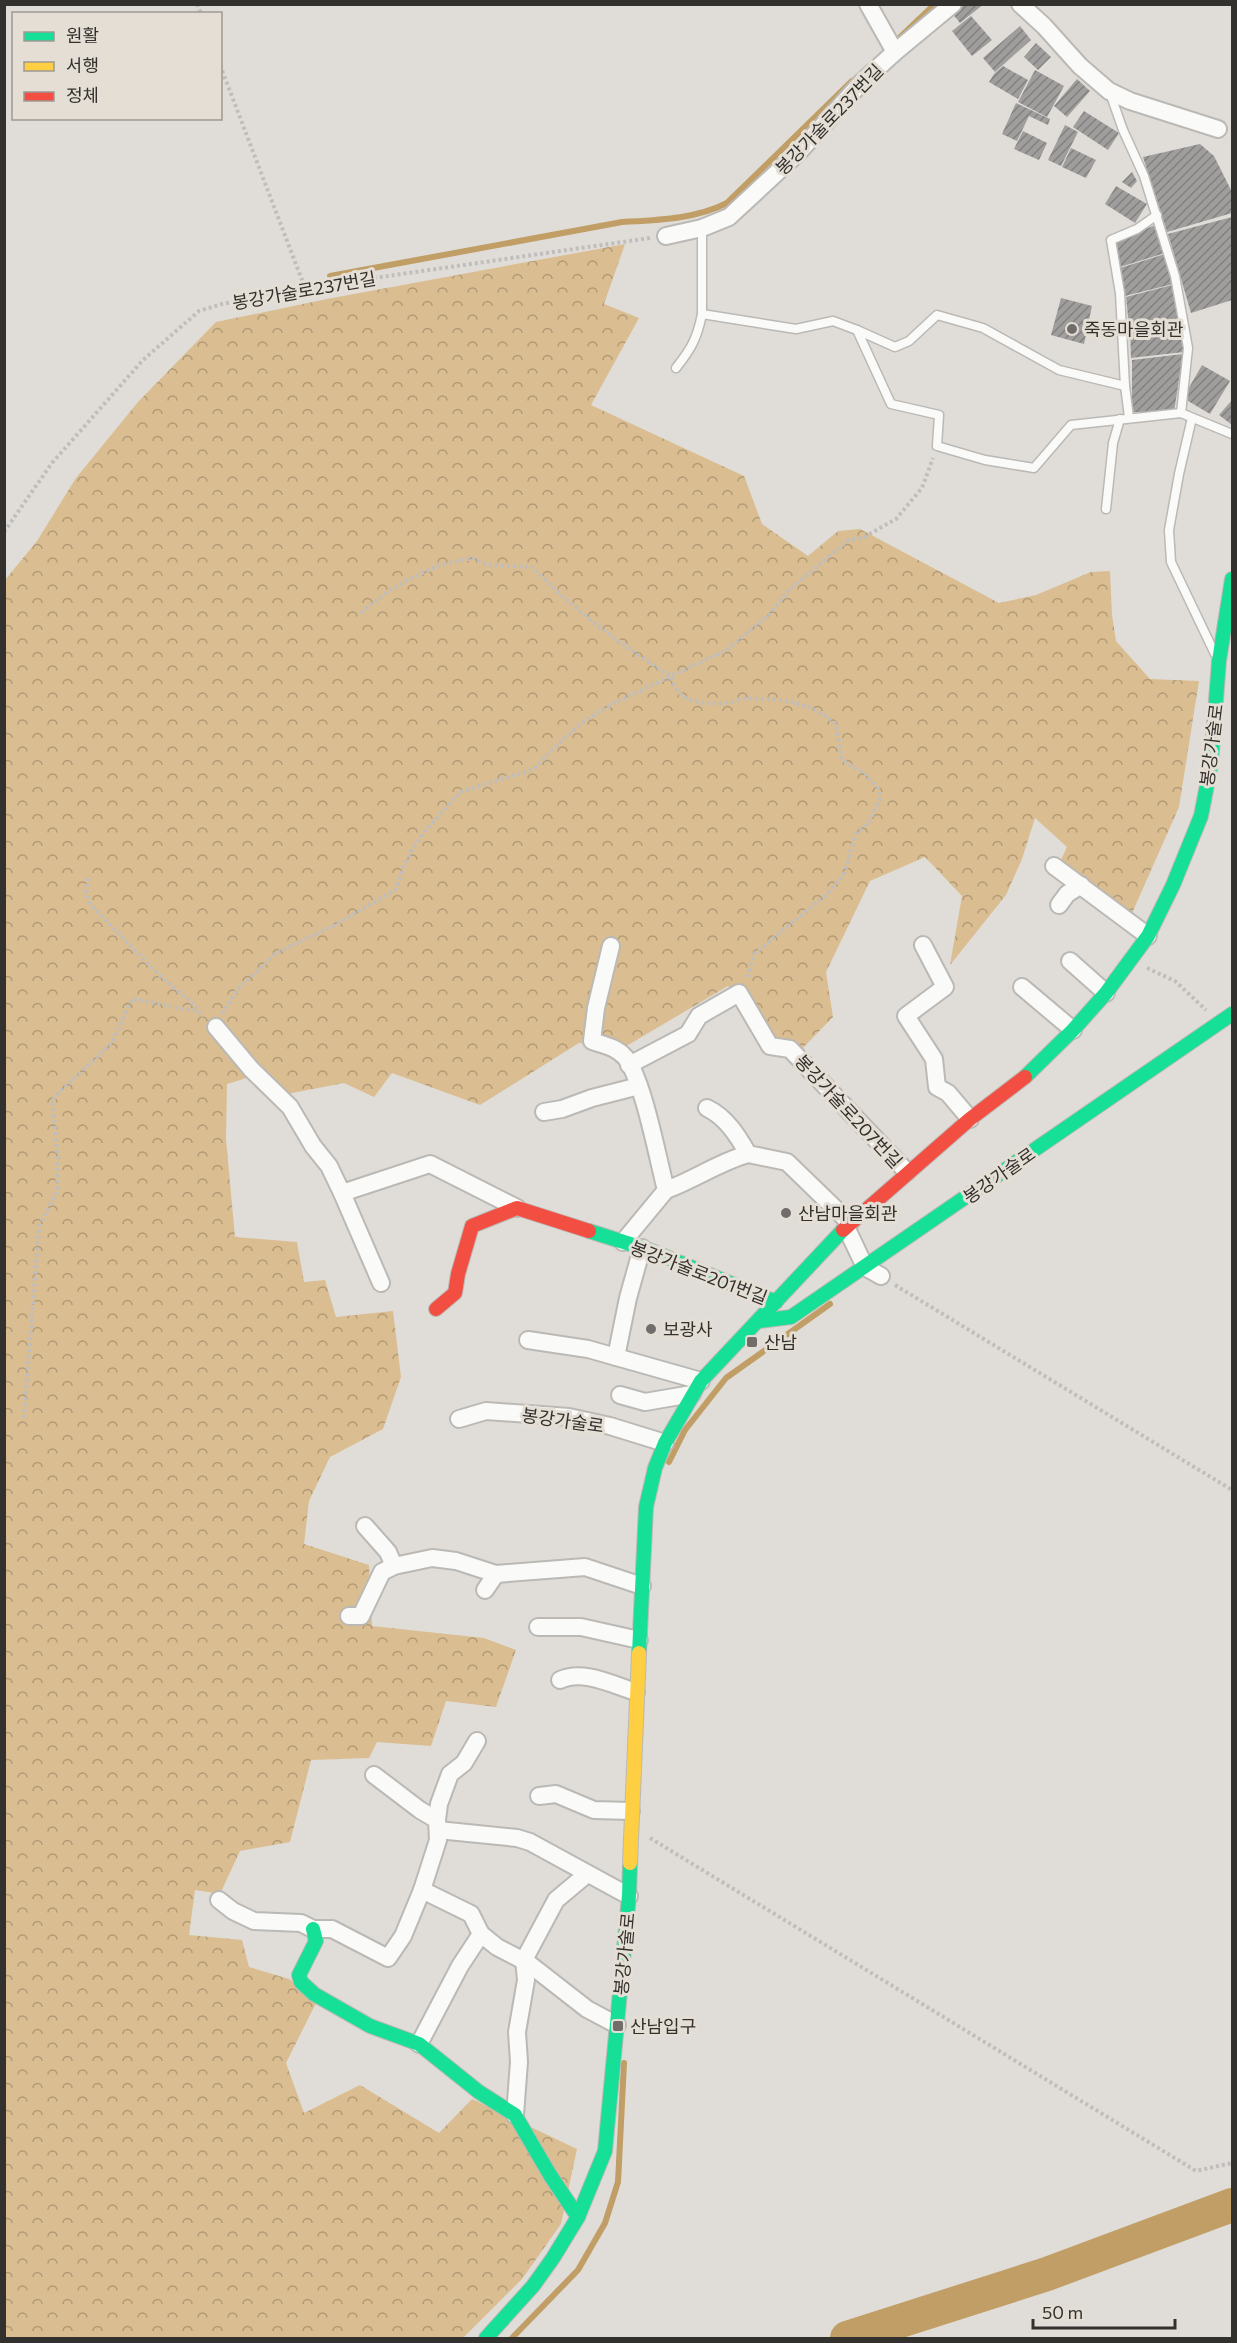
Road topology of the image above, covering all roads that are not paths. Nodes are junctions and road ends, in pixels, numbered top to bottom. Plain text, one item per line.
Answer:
1 (868, 4) edge
2 (953, 4) edge
3 (1020, 4) edge
4 (895, 51) junction
5 (1109, 91) junction
6 (1218, 129) dead end
7 (1157, 215) junction
8 (702, 228) junction
9 (666, 236) road end
10 (702, 314) junction
11 (857, 330) junction
12 (676, 368) dead end
13 (1125, 386) junction
14 (1180, 413) junction
15 (1124, 418) junction
16 (1192, 418) junction
17 (1233, 434) edge
18 (1106, 509) dead end
19 (1233, 579) edge
20 (1218, 661) junction
21 (1054, 866) dead end
22 (1081, 885) junction
23 (1059, 905) dead end
24 (1148, 936) junction
25 (923, 945) dead end
26 (611, 946) dead end
27 (1070, 961) dead end
28 (1022, 987) dead end
29 (1106, 993) junction
30 (1233, 1014) edge
31 (216, 1027) road end
32 (1073, 1030) junction
33 (628, 1062) junction
34 (639, 1086) junction
35 (707, 1108) dead end
36 (544, 1112) dead end
37 (970, 1119) junction
38 (748, 1154) junction
39 (907, 1172) junction
40 (666, 1190) junction
41 (342, 1193) junction
42 (517, 1208) junction
43 (848, 1225) junction
44 (622, 1242) junction
45 (642, 1248) junction
46 (872, 1271) junction
47 (381, 1283) dead end
48 (776, 1302) junction
49 (436, 1309) dead end
50 (759, 1321) junction
51 (528, 1340) dead end
52 (616, 1357) junction
53 (696, 1387) junction
54 (620, 1395) dead end
55 (459, 1419) dead end
56 (665, 1443) junction
57 (365, 1526) dead end
58 (394, 1566) junction
59 (496, 1574) junction
60 (642, 1586) junction
61 (485, 1590) dead end
62 (349, 1616) dead end
63 (538, 1626) dead end
64 (639, 1640) junction
65 (560, 1680) dead end
66 (636, 1692) junction
67 (477, 1741) dead end
68 (374, 1775) dead end
69 (540, 1796) dead end
70 (631, 1819) junction
71 (437, 1825) junction
72 (587, 1874) junction
73 (422, 1890) junction
74 (629, 1896) junction
75 (219, 1900) dead end
76 (313, 1929) junction
77 (481, 1934) junction
78 (524, 1960) junction
79 (617, 2025) junction
80 (419, 2044) junction
81 (515, 2115) junction
82 (578, 2217) junction
83 (486, 2338) edge

1 - 4 street
2 - 4 street, 봉강가술로237번길
3 - 5 street
4 - 8 street, 봉강가술로237번길
5 - 6 street
5 - 7 lane
7 - 13 lane
7 - 14 lane
8 - 9 street, 봉강가술로237번길
8 - 10 lane
10 - 11 lane
10 - 12 lane
11 - 13 lane
11 - 15 lane
13 - 15 lane
14 - 15 lane
14 - 16 lane
15 - 18 lane
16 - 17 lane
16 - 20 lane
19 - 20 street, 봉강가술로
20 - 24 street, 봉강가술로
21 - 22 street
22 - 23 street
22 - 24 street
24 - 29 street, 봉강가술로
25 - 37 street
26 - 33 street
27 - 29 street
28 - 32 street
29 - 32 street, 봉강가술로
30 - 46 street, 봉강가술로
31 - 41 street
32 - 37 street, 봉강가술로
33 - 34 street
33 - 39 street, 봉강가술로207번길
34 - 36 street
34 - 40 street
35 - 38 street
37 - 39 street, 봉강가술로
38 - 40 street
38 - 43 street
39 - 43 street, 봉강가술로
40 - 44 street, 봉강가술로201번길
41 - 42 street, 봉강가술로201번길
41 - 47 street
42 - 44 street, 봉강가술로201번길
42 - 49 street
43 - 46 street
43 - 48 street, 봉강가술로
44 - 45 street, 봉강가술로201번길
45 - 48 street, 봉강가술로201번길
45 - 52 street
46 - 50 street, 봉강가술로
48 - 50 street, 봉강가술로
50 - 53 street, 봉강가술로
51 - 52 street
52 - 53 street
53 - 54 street
53 - 56 street, 봉강가술로
55 - 56 street, 봉강가술로
56 - 60 street, 봉강가술로
57 - 58 street
58 - 59 street
58 - 62 street
59 - 60 street
59 - 61 street
60 - 64 street, 봉강가술로
63 - 64 street
64 - 66 street, 봉강가술로
65 - 66 street
66 - 70 street, 봉강가술로
67 - 71 street
68 - 71 street
69 - 70 street
70 - 74 street, 봉강가술로
71 - 72 street
71 - 73 street
72 - 74 street
72 - 78 street
73 - 76 street
73 - 77 street
74 - 79 street, 봉강가술로
75 - 76 street
76 - 80 street
77 - 78 street
77 - 80 street
78 - 79 street
78 - 81 street
79 - 82 street, 봉강가술로
80 - 81 street
81 - 82 street
82 - 83 street, 봉강가술로

